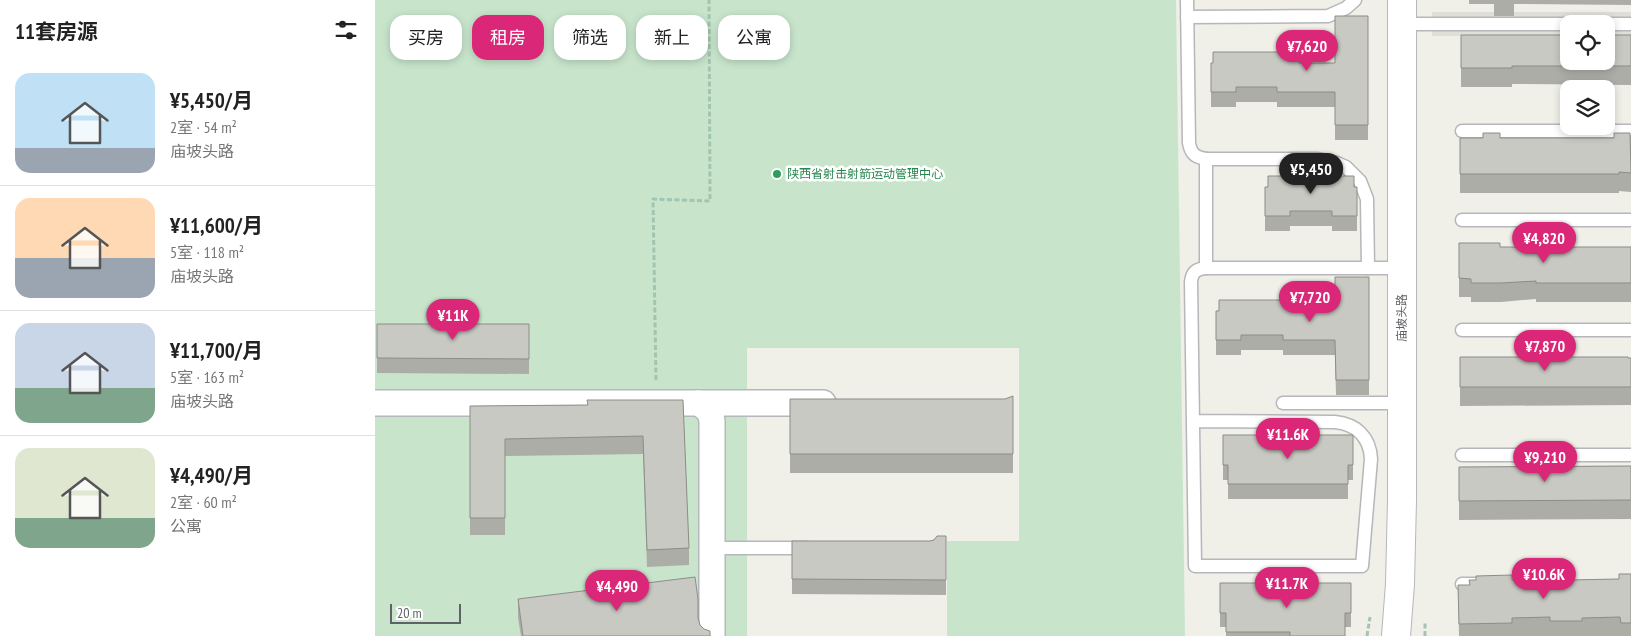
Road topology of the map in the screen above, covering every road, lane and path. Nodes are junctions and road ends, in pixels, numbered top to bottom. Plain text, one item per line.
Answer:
1 (709, 0) edge
2 (1187, 0) edge
3 (1355, 0) edge
4 (1402, 12) edge
5 (1187, 17) junction
6 (1631, 24) edge
7 (1462, 131) dead end
8 (1631, 131) edge
9 (1206, 159) junction
10 (1462, 220) dead end
11 (1631, 220) edge
12 (1206, 268) junction
13 (1368, 268) junction
14 (1402, 268) junction
15 (1462, 330) dead end
16 (1631, 330) edge
17 (375, 403) edge
18 (656, 403) junction
19 (698, 403) junction
20 (846, 403) edge
21 (1283, 403) dead end
22 (1402, 403) junction
23 (1193, 422) junction
24 (1462, 455) dead end
25 (1631, 455) edge
26 (712, 548) junction
27 (824, 548) edge
28 (1462, 584) edge
29 (1502, 584) edge
30 (712, 636) edge
31 (1395, 636) edge

1 - 18 path
2 - 5 lane
3 - 5 lane
4 - 6 lane
4 - 14 street, 庙坡头路
5 - 9 lane
7 - 8 lane
9 - 12 lane
9 - 13 lane
10 - 11 lane
12 - 13 lane
12 - 23 lane
13 - 14 lane
14 - 22 street, 庙坡头路
15 - 16 lane
17 - 18 street
18 - 19 street
19 - 20 street
19 - 26 street
21 - 22 lane
22 - 31 street, 庙坡头路
23 - 23 lane
24 - 25 lane
26 - 27 lane
26 - 30 street
28 - 29 lane

